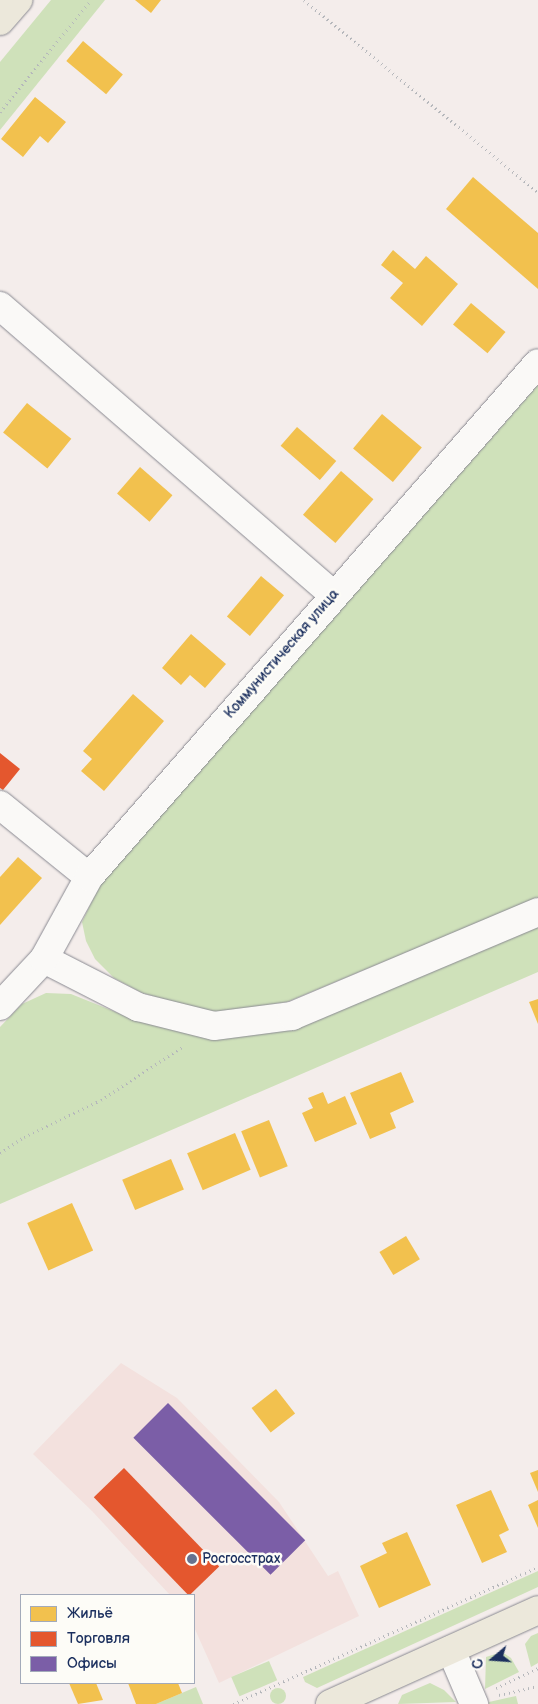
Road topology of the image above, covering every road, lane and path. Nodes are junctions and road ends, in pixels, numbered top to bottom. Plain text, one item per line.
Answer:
1 (18, 0) edge
2 (91, 0) edge
3 (304, 0) edge
4 (0, 22) edge
5 (0, 112) edge
6 (538, 192) edge
7 (0, 306) edge
8 (538, 363) edge
9 (334, 594) junction
10 (0, 805) edge
11 (89, 877) junction
12 (538, 912) edge
13 (44, 959) junction
14 (0, 1006) edge
15 (214, 1026) junction
16 (0, 1153) edge
17 (538, 1567) edge
18 (538, 1610) edge
19 (451, 1650) junction
20 (538, 1668) edge
21 (538, 1686) edge
22 (233, 1704) edge
23 (330, 1704) edge
24 (474, 1704) edge

1 - 4 main road
2 - 5 path
3 - 6 path
7 - 9 street
8 - 9 street, Коммунистическая улица
9 - 11 street, Коммунистическая улица
10 - 11 street
11 - 13 street, Коммунистическая улица
12 - 15 street
13 - 14 street, Коммунистическая улица
13 - 15 street
15 - 16 path
17 - 22 path
18 - 19 main road
19 - 23 main road
19 - 24 street
20 - 21 path

